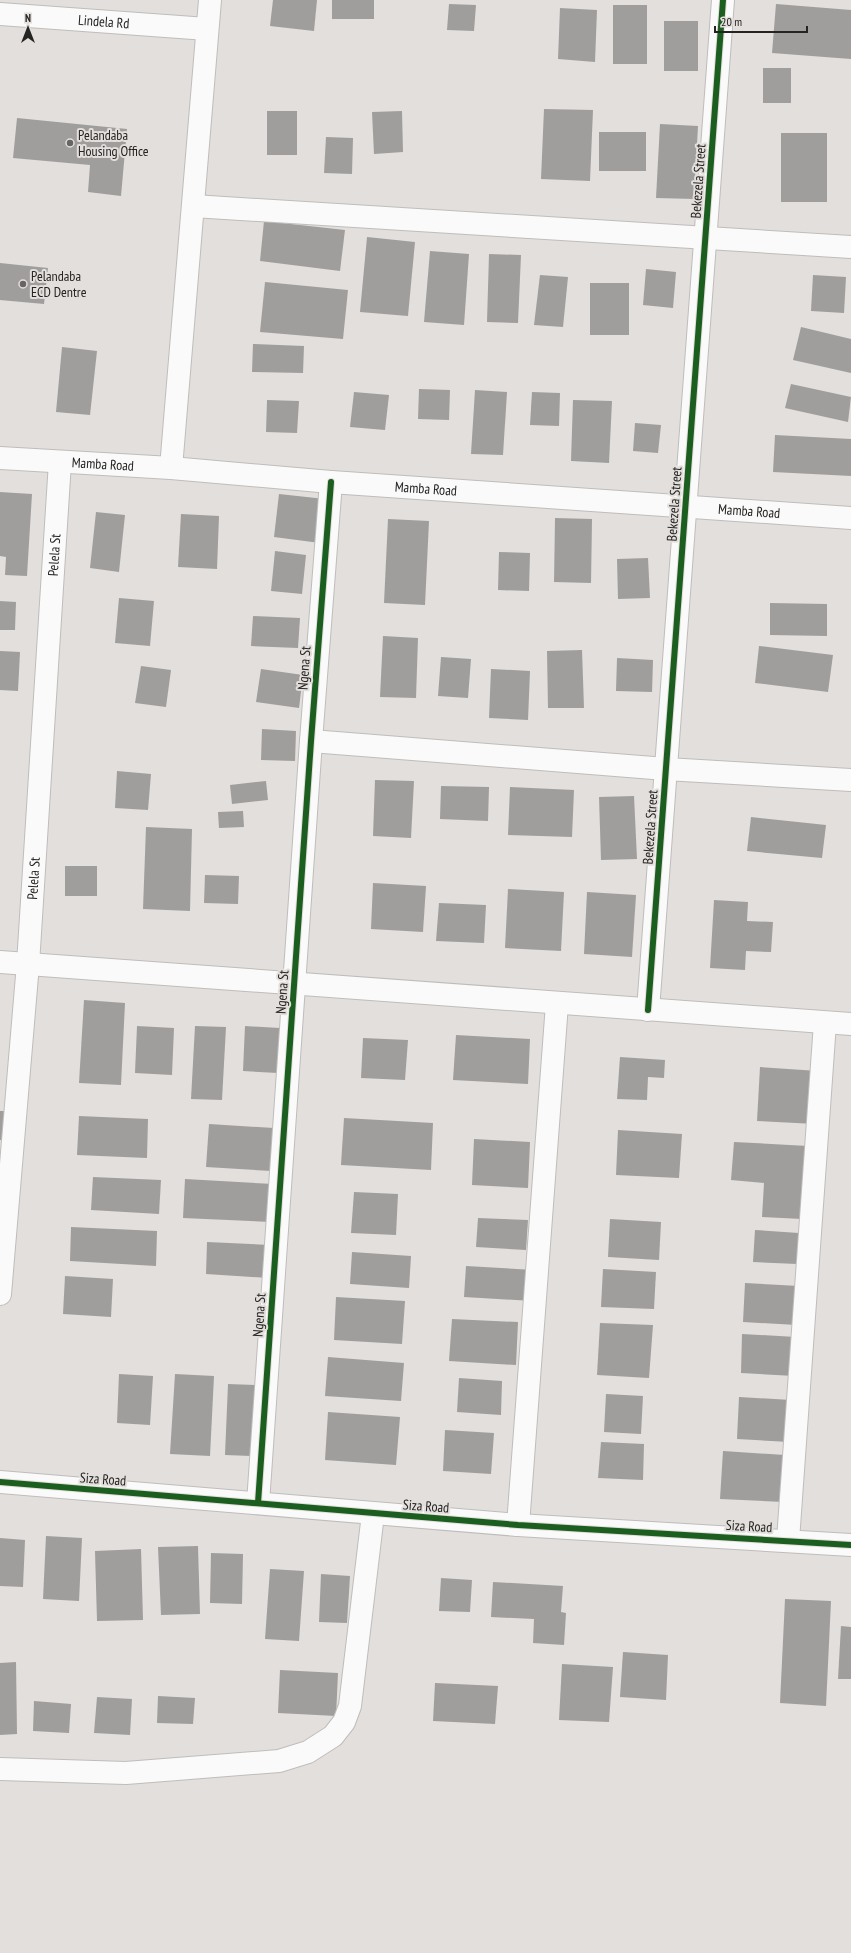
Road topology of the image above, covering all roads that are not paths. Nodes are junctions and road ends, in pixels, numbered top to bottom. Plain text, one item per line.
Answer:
1 (210, 0) edge
2 (723, 0) edge
3 (0, 14) edge
4 (207, 29) junction
5 (193, 206) junction
6 (705, 238) junction
7 (851, 247) edge
8 (0, 458) edge
9 (60, 462) junction
10 (171, 468) junction
11 (331, 482) junction
12 (686, 505) junction
13 (851, 518) edge
14 (311, 741) junction
15 (666, 769) junction
16 (851, 780) edge
17 (0, 962) edge
18 (28, 964) junction
19 (295, 985) junction
20 (557, 1004) junction
21 (648, 1010) junction
22 (825, 1023) junction
23 (851, 1024) edge
24 (0, 1294) edge
25 (0, 1482) edge
26 (258, 1503) junction
27 (372, 1514) junction
28 (518, 1525) junction
29 (788, 1540) junction
30 (851, 1545) edge
31 (0, 1769) edge

1 - 4 street
2 - 6 street, Bekezela Street
3 - 4 street, Lindela Rd
4 - 5 street
5 - 6 street
5 - 10 street
6 - 7 street
6 - 12 street, Bekezela Street
8 - 9 street, Mamba Road
9 - 10 street, Mamba Road
9 - 18 street, Pelela St
10 - 11 street, Mamba Road
11 - 12 street, Mamba Road
11 - 14 street, Ngena St
12 - 13 street, Mamba Road
12 - 15 street, Bekezela Street
14 - 15 street
14 - 19 street, Ngena St
15 - 16 street
15 - 21 street, Bekezela Street
17 - 18 street
18 - 19 street
18 - 24 street, Pelela St
19 - 20 street
19 - 26 street, Ngena St
20 - 21 street
20 - 28 street
21 - 22 street
22 - 23 street
22 - 29 street
25 - 26 street, Siza Road
26 - 27 street, Siza Road
27 - 28 street, Siza Road
27 - 31 street
28 - 29 street, Siza Road
29 - 30 street, Siza Road

